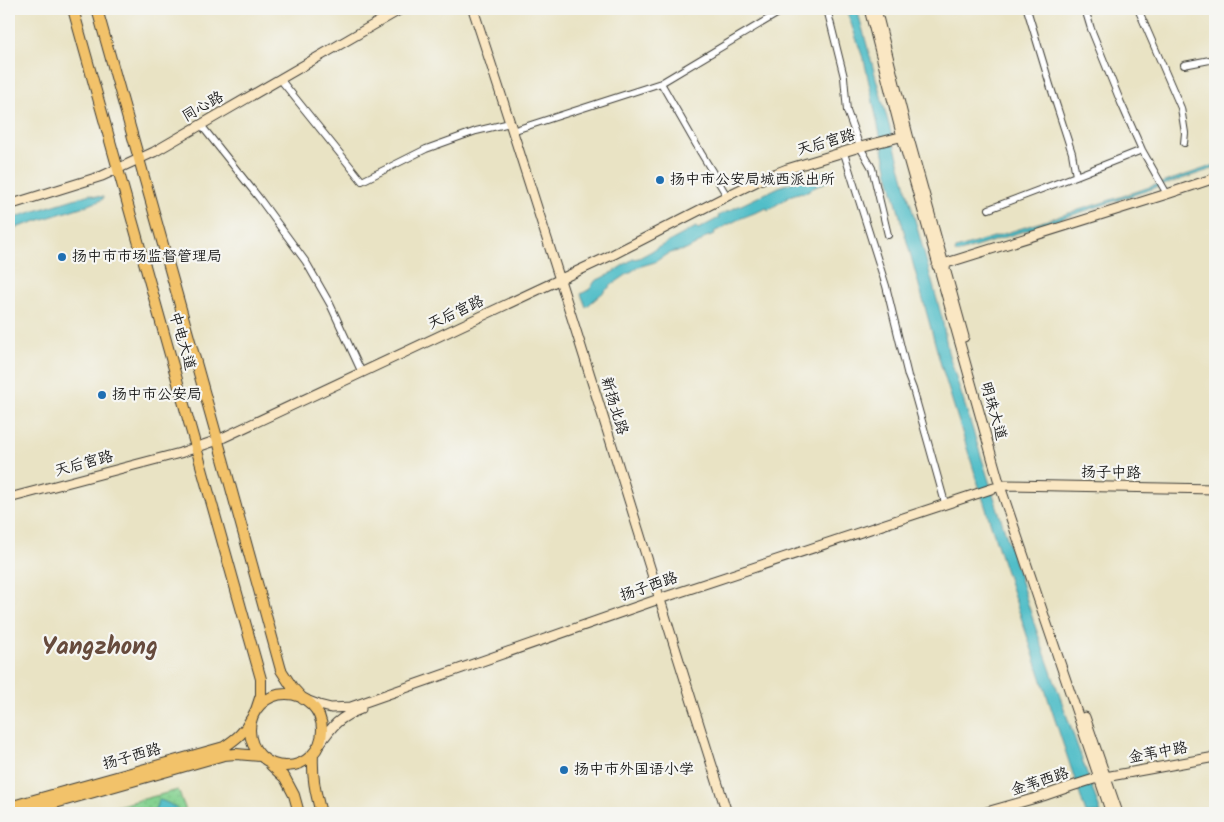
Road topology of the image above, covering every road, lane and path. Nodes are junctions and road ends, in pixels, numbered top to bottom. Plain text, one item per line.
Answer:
1 (73, 9) edge
2 (97, 9) edge
3 (401, 9) edge
4 (473, 9) edge
5 (785, 9) edge
6 (827, 9) edge
7 (869, 9) edge
8 (876, 9) edge
9 (1027, 9) edge
10 (1085, 9) edge
11 (1138, 9) edge
12 (1214, 60) edge
13 (1184, 65) dead end
14 (280, 79) junction
15 (661, 83) junction
16 (201, 124) junction
17 (511, 127) junction
18 (902, 137) junction
19 (1184, 143) dead end
20 (860, 147) junction
21 (1142, 150) junction
22 (844, 153) junction
23 (140, 159) junction
24 (117, 169) junction
25 (1076, 176) junction
26 (1215, 178) edge
27 (1166, 193) junction
28 (727, 196) junction
29 (9, 205) edge
30 (989, 209) dead end
31 (888, 235) dead end
32 (940, 265) junction
33 (560, 279) junction
34 (362, 372) junction
35 (218, 440) junction
36 (196, 447) junction
37 (1000, 489) junction
38 (1215, 489) edge
39 (1215, 495) edge
40 (977, 496) junction
41 (9, 498) edge
42 (945, 503) junction
43 (660, 601) junction
44 (304, 699) junction
45 (254, 714) junction
46 (319, 745) junction
47 (313, 754) junction
48 (260, 756) junction
49 (1215, 757) edge
50 (269, 763) junction
51 (1099, 778) junction
52 (9, 807) edge
53 (10, 813) edge
54 (20, 813) edge
55 (299, 813) edge
56 (321, 813) edge
57 (727, 813) edge
58 (983, 813) edge
59 (1111, 813) edge
60 (1118, 813) edge

1 - 24 main road, 中电大道
2 - 23 main road, 中电大道
3 - 14 main road, 同心路
4 - 17 main road, 新扬北路
5 - 15 street
6 - 20 street
7 - 18 main road, 明珠大道
8 - 18 main road, 明珠大道
9 - 25 street
10 - 21 street
11 - 19 street
12 - 13 street
14 - 16 main road, 同心路
14 - 17 street
15 - 17 street
15 - 28 street
16 - 23 main road, 同心路
16 - 34 street
17 - 33 main road, 新扬北路
18 - 20 main road, 天后宫路
18 - 32 main road, 明珠大道
20 - 22 main road, 天后宫路
20 - 31 street
21 - 25 street
21 - 27 street
22 - 28 main road, 天后宫路
22 - 42 street
23 - 24 main road, 同心路
23 - 35 main road, 中电大道
24 - 29 main road, 同心路
24 - 36 main road, 中电大道
25 - 30 street
26 - 27 main road
27 - 32 main road
28 - 33 main road, 天后宫路
32 - 37 main road, 明珠大道
33 - 34 main road, 天后宫路
33 - 43 main road, 新扬北路
34 - 35 main road, 天后宫路
35 - 36 main road, 天后宫路
35 - 44 main road, 中电大道
36 - 41 main road, 天后宫路
36 - 45 main road, 中电大道
37 - 38 main road, 扬子中路
37 - 39 main road, 扬子中路
37 - 40 main road, 扬子西路
37 - 51 main road, 明珠大道
40 - 42 main road, 扬子西路
40 - 43 main road, 扬子西路
42 - 43 main road, 扬子西路
43 - 44 main road, 扬子西路
43 - 46 main road, 扬子西路
43 - 57 main road, 新扬北路
44 - 45 main road
44 - 46 main road
45 - 48 main road
45 - 52 main road, 扬子西路
46 - 47 main road
47 - 50 main road
47 - 56 main road
48 - 50 main road
48 - 54 main road, 扬子西路
49 - 51 main road, 金苇中路
50 - 55 main road
51 - 58 main road, 金苇西路
51 - 59 main road, 明珠大道
51 - 60 main road, 明珠大道
52 - 53 street

